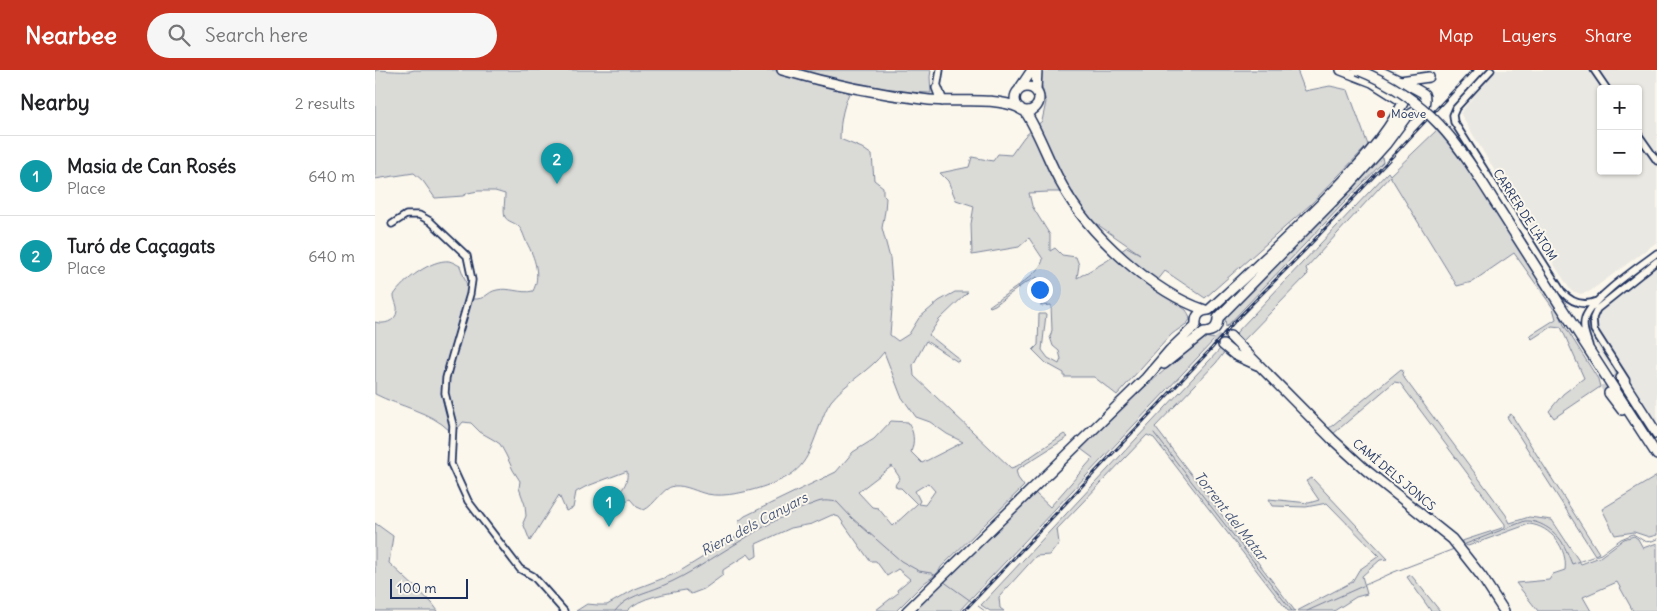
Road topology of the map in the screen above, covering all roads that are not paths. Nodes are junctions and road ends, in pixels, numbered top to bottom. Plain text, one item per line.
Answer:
1 (782, 70) edge
2 (940, 70) edge
3 (1032, 70) edge
4 (1037, 70) edge
5 (1341, 70) edge
6 (1358, 70) edge
7 (1377, 70) edge
8 (1491, 70) edge
9 (1594, 70) edge
10 (1431, 73) edge
11 (1366, 74) edge
12 (1399, 81) junction
13 (1604, 85) edge
14 (937, 88) junction
15 (1416, 89) junction
16 (1019, 90) junction
17 (1035, 90) junction
18 (1389, 93) junction
19 (931, 100) junction
20 (942, 101) junction
21 (992, 101) junction
22 (1402, 102) junction
23 (1038, 104) junction
24 (1022, 110) junction
25 (1416, 111) junction
26 (1398, 113) junction
27 (1036, 128) junction
28 (1642, 140) edge
29 (1657, 161) edge
30 (392, 224) dead end
31 (1657, 253) edge
32 (1657, 261) edge
33 (1174, 296) junction
34 (1599, 299) junction
35 (1207, 310) junction
36 (1218, 320) junction
37 (1196, 322) junction
38 (1210, 334) junction
39 (1223, 345) tunnel mouth
40 (1235, 355) junction
41 (1250, 355) junction
42 (1593, 355) junction
43 (1259, 366) junction
44 (1146, 378) junction
45 (1621, 378) dead end
46 (1609, 393) dead end
47 (1657, 428) edge
48 (1657, 434) edge
49 (1649, 443) junction
50 (1657, 455) edge
51 (564, 611) edge
52 (907, 611) edge
53 (1503, 611) edge

1 - 19 street
2 - 14 street
3 - 16 street
4 - 17 street
5 - 11 street
6 - 42 street, bridge
7 - 12 street
8 - 34 street, CARRER DE L'ÀTOM
9 - 13 street
10 - 12 street
10 - 15 street
11 - 18 street
12 - 15 street
14 - 19 street
14 - 20 street
15 - 22 street
15 - 25 street
16 - 17 street
16 - 21 street
16 - 24 street
17 - 23 street
18 - 22 street
18 - 26 street
19 - 20 street
20 - 21 street
21 - 24 street
22 - 25 street
22 - 26 street
23 - 24 street
23 - 27 street
24 - 27 street
25 - 36 street
26 - 35 street
27 - 33 street
28 - 29 street
30 - 51 street
31 - 34 street
32 - 47 street
33 - 35 street
33 - 37 street
34 - 42 street
35 - 36 street
35 - 37 street
36 - 38 street
36 - 41 street, CAMÍ DELS JONCS
37 - 38 street
37 - 44 street
38 - 44 street
39 - 40 street, CAMÍ DELS JONCS
40 - 41 street
40 - 43 street, CAMÍ DELS JONCS
41 - 43 street, CAMÍ DELS JONCS
42 - 49 street
43 - 53 street, CAMÍ DELS JONCS
44 - 52 street
45 - 48 street
46 - 49 street
49 - 50 street

